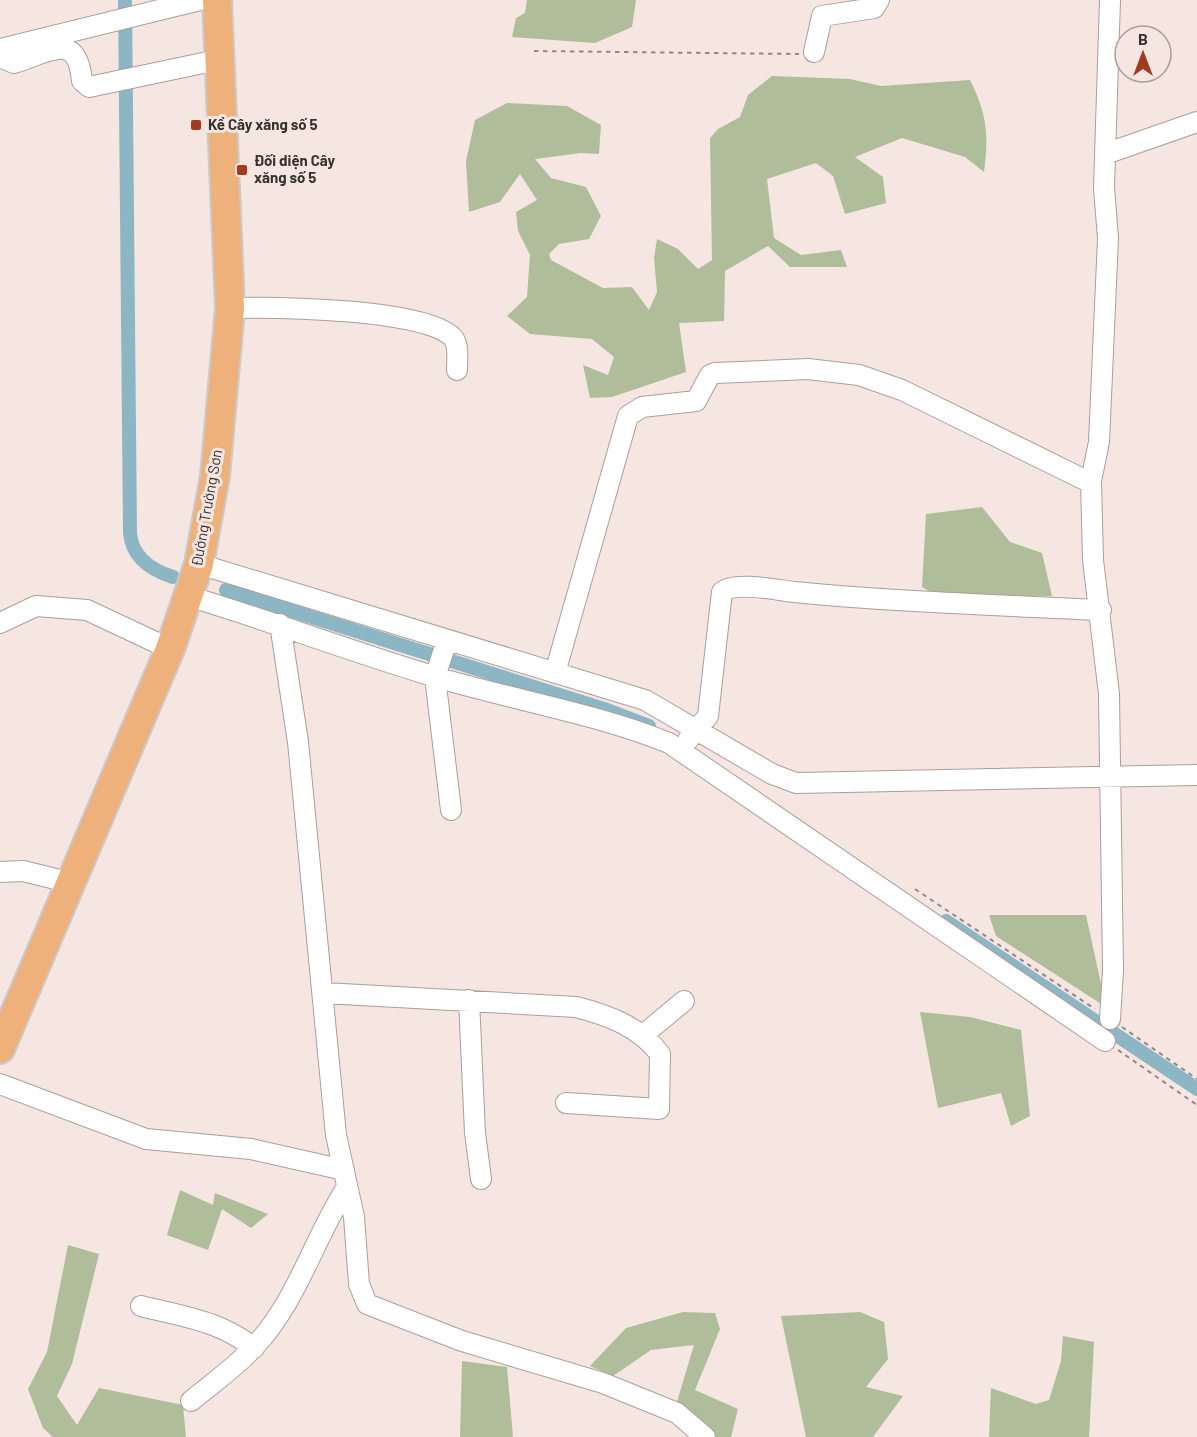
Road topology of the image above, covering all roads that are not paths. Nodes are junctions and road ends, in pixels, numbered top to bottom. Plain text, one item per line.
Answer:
1 (200, 0) edge
2 (217, 0) edge
3 (879, 0) edge
4 (1110, 0) edge
5 (0, 49) edge
6 (814, 52) road end
7 (0, 57) edge
8 (222, 59) junction
9 (1197, 122) edge
10 (1105, 154) junction
11 (230, 308) junction
12 (457, 370) dead end
13 (1092, 483) junction
14 (200, 564) junction
15 (188, 596) junction
16 (1101, 610) junction
17 (0, 623) edge
18 (280, 624) junction
19 (447, 640) junction
20 (170, 649) junction
21 (555, 673) junction
22 (435, 677) junction
23 (697, 730) junction
24 (680, 750) junction
25 (1197, 775) edge
26 (1111, 776) junction
27 (451, 810) dead end
28 (0, 872) edge
29 (72, 883) junction
30 (324, 993) junction
31 (469, 1000) junction
32 (684, 1001) dead end
33 (1110, 1019) road end
34 (643, 1035) junction
35 (1105, 1041) road end
36 (0, 1049) edge
37 (0, 1084) edge
38 (566, 1103) dead end
39 (346, 1178) junction
40 (482, 1179) dead end
41 (141, 1306) dead end
42 (254, 1348) junction
43 (190, 1401) dead end
44 (705, 1437) edge

1 - 5 street
2 - 8 highway, Đường Trường Sơn
3 - 6 street
4 - 10 street
7 - 8 street
8 - 11 highway, Đường Trường Sơn
9 - 10 street
10 - 13 street
11 - 12 street
11 - 14 highway, Đường Trường Sơn
13 - 16 street
13 - 21 street
14 - 15 highway, Đường Trường Sơn
14 - 19 street
15 - 18 street
15 - 20 highway, Đường Trường Sơn
16 - 23 street
16 - 26 street
17 - 20 street
18 - 22 street
18 - 30 street
19 - 21 street
19 - 22 street
20 - 29 highway, Đường Trường Sơn
21 - 23 street
22 - 24 street
22 - 27 street
23 - 24 street
23 - 26 street
24 - 35 street
25 - 26 street
26 - 33 street
28 - 29 street
29 - 36 highway, Đường Trường Sơn
30 - 31 street
30 - 39 street
31 - 34 street
31 - 40 street
32 - 34 street
34 - 38 street
37 - 39 street
39 - 42 street
39 - 44 street
41 - 42 street
42 - 43 street

